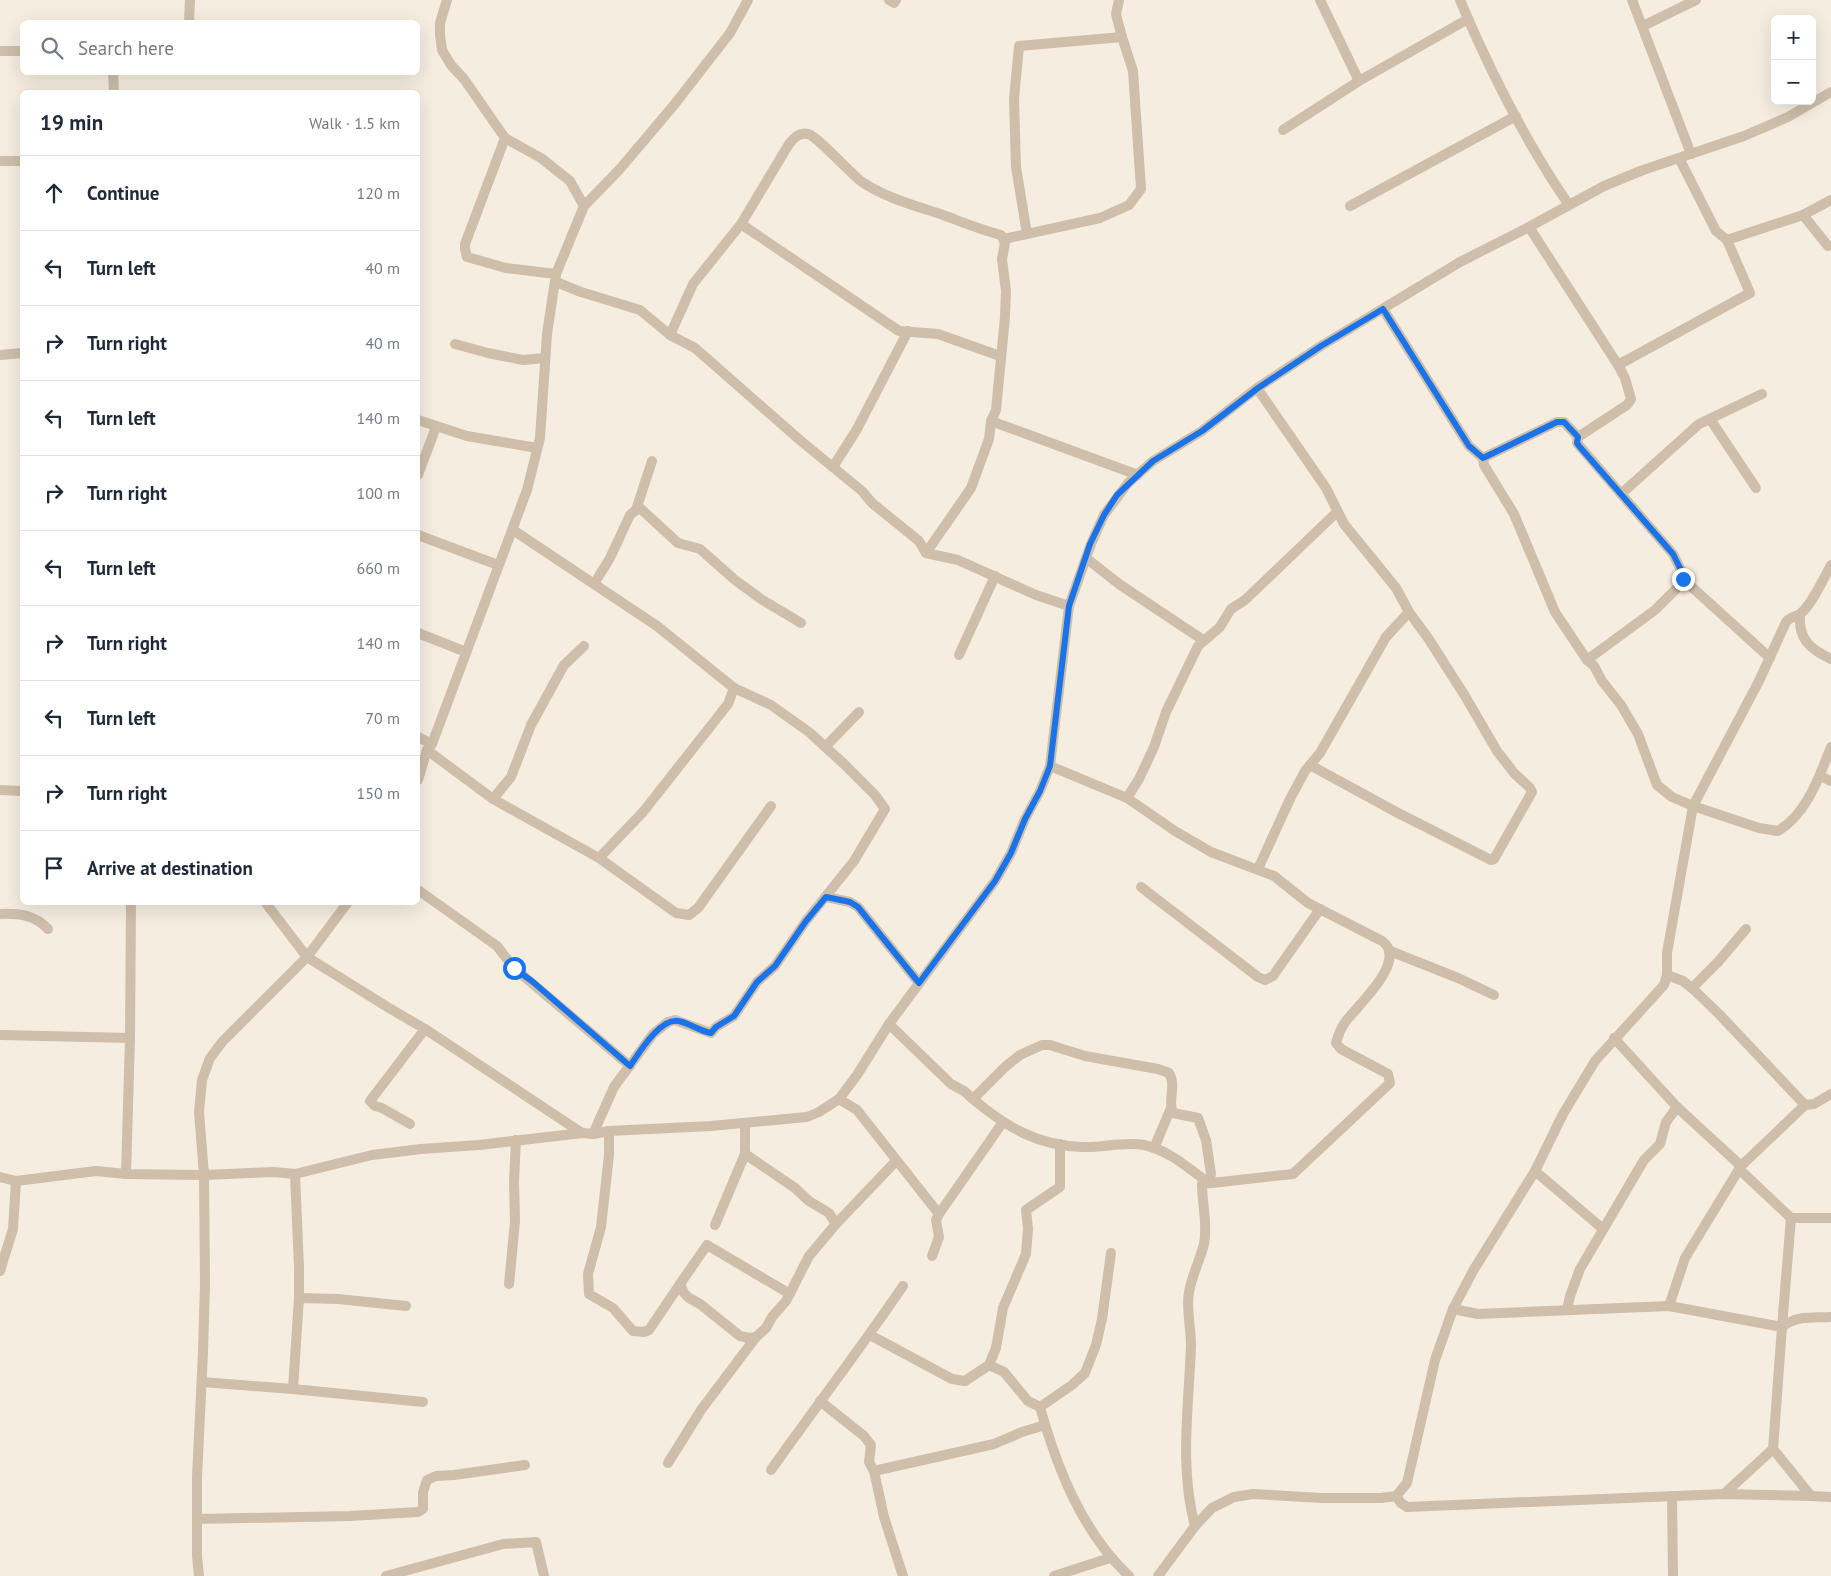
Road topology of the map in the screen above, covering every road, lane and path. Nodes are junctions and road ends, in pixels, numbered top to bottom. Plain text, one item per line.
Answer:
1 (190, 0) edge
2 (447, 0) edge
3 (748, 0) edge
4 (889, 0) edge
5 (896, 0) edge
6 (1118, 0) edge
7 (1320, 0) edge
8 (1460, 0) edge
9 (1632, 0) edge
10 (1696, 0) edge
11 (1468, 19) junction
12 (189, 20) edge
13 (1643, 26) junction
14 (1122, 37) junction
15 (0, 51) edge
16 (20, 51) edge
17 (113, 75) edge
18 (1359, 81) junction
19 (114, 90) edge
20 (1831, 92) edge
21 (1516, 116) junction
22 (1283, 130) dead end
23 (505, 138) junction
24 (1691, 154) junction
25 (1679, 158) junction
26 (0, 161) edge
27 (20, 161) edge
28 (1831, 200) edge
29 (1568, 204) junction
30 (584, 206) junction
31 (1350, 206) dead end
32 (1803, 215) junction
33 (742, 224) junction
34 (1529, 228) junction
35 (1027, 234) junction
36 (1004, 239) junction
37 (1727, 240) junction
38 (1828, 246) dead end
39 (556, 278) junction
40 (1383, 309) junction
41 (908, 331) junction
42 (670, 335) junction
43 (456, 344) dead end
44 (20, 353) edge
45 (0, 355) edge
46 (1000, 356) junction
47 (545, 358) junction
48 (1618, 364) junction
49 (1258, 388) junction
50 (1762, 394) dead end
51 (1710, 419) junction
52 (991, 420) junction
53 (420, 421) edge
54 (436, 427) junction
55 (1578, 437) junction
56 (537, 448) junction
57 (1483, 458) junction
58 (652, 461) dead end
59 (833, 467) junction
60 (420, 470) edge
61 (1138, 475) junction
62 (1756, 488) dead end
63 (1621, 494) junction
64 (636, 510) junction
65 (1337, 512) junction
66 (513, 530) junction
67 (420, 536) edge
68 (926, 553) junction
69 (1086, 558) junction
70 (498, 565) junction
71 (1831, 565) edge
72 (995, 576) junction
73 (1683, 579) junction
74 (594, 584) junction
75 (1069, 606) junction
76 (1408, 612) junction
77 (1800, 614) junction
78 (801, 623) dead end
79 (420, 634) edge
80 (1203, 640) junction
81 (584, 646) dead end
82 (466, 652) junction
83 (959, 655) dead end
84 (1770, 658) junction
85 (1831, 659) edge
86 (1587, 660) junction
87 (734, 688) junction
88 (859, 712) dead end
89 (420, 739) edge
90 (430, 747) junction
91 (825, 747) junction
92 (1831, 747) edge
93 (1310, 765) junction
94 (1050, 766) junction
95 (420, 774) edge
96 (1820, 776) junction
97 (1831, 781) edge
98 (0, 790) edge
99 (20, 791) edge
100 (1127, 798) junction
101 (493, 799) junction
102 (771, 806) dead end
103 (1693, 806) junction
104 (599, 858) junction
105 (1258, 869) junction
106 (1142, 887) dead end
107 (420, 891) edge
108 (826, 897) junction
109 (131, 905) edge
110 (267, 905) edge
111 (346, 905) edge
112 (1320, 909) junction
113 (0, 914) edge
114 (48, 929) dead end
115 (1746, 929) dead end
116 (1390, 951) junction
117 (307, 957) junction
118 (1667, 975) junction
119 (919, 983) junction
120 (1692, 988) junction
121 (1494, 995) dead end
122 (888, 1024) junction
123 (425, 1029) junction
124 (0, 1035) edge
125 (130, 1038) junction
126 (1614, 1038) junction
127 (630, 1066) junction
128 (1831, 1094) edge
129 (839, 1099) junction
130 (973, 1099) junction
131 (1805, 1105) junction
132 (1677, 1107) junction
133 (1170, 1108) junction
134 (1003, 1122) junction
135 (410, 1124) dead end
136 (745, 1124) junction
137 (609, 1131) junction
138 (582, 1133) junction
139 (593, 1134) junction
140 (516, 1140) junction
141 (1060, 1144) junction
142 (1154, 1148) junction
143 (745, 1154) junction
144 (896, 1161) junction
145 (1740, 1168) junction
146 (1535, 1171) junction
147 (126, 1174) junction
148 (295, 1174) junction
149 (204, 1175) junction
150 (0, 1178) edge
151 (16, 1181) junction
152 (1204, 1183) junction
153 (939, 1214) junction
154 (1791, 1218) junction
155 (1831, 1218) edge
156 (836, 1224) junction
157 (715, 1226) dead end
158 (1603, 1229) junction
159 (1111, 1254) dead end
160 (932, 1256) dead end
161 (0, 1271) edge
162 (509, 1284) dead end
163 (680, 1284) junction
164 (903, 1286) dead end
165 (790, 1294) junction
166 (299, 1298) junction
167 (406, 1306) dead end
168 (1669, 1306) junction
169 (1453, 1309) junction
170 (1567, 1310) junction
171 (1831, 1317) edge
172 (1782, 1327) junction
173 (870, 1335) junction
174 (756, 1337) junction
175 (989, 1365) junction
176 (202, 1382) junction
177 (292, 1389) junction
178 (820, 1401) junction
179 (423, 1402) dead end
180 (1040, 1407) junction
181 (1045, 1425) junction
182 (1773, 1449) junction
183 (668, 1463) dead end
184 (524, 1465) dead end
185 (771, 1470) dead end
186 (874, 1471) junction
187 (1724, 1494) junction
188 (1396, 1496) junction
189 (1672, 1496) junction
190 (1811, 1496) junction
191 (1831, 1497) edge
192 (197, 1520) junction
193 (1195, 1526) junction
194 (1110, 1558) junction
195 (199, 1576) edge
196 (386, 1576) edge
197 (544, 1576) edge
198 (903, 1576) edge
199 (1054, 1576) edge
200 (1129, 1576) edge
201 (1158, 1576) edge
202 (1673, 1576) edge

1 - 12 street
2 - 23 street
3 - 30 street
4 - 5 street
6 - 14 street
7 - 18 street
8 - 11 street
9 - 13 street
10 - 13 street
11 - 18 street
11 - 21 street
13 - 24 street
14 - 35 street
14 - 35 street
15 - 16 street
17 - 19 street
18 - 22 street
20 - 24 street
21 - 29 street
21 - 31 street
23 - 30 street
23 - 39 street
24 - 25 street
25 - 29 street
25 - 37 street
26 - 27 street
28 - 32 street
29 - 34 street
30 - 39 street
32 - 37 street
32 - 38 street
33 - 36 street
33 - 41 street
33 - 42 street
34 - 40 street
34 - 48 street
35 - 36 street
36 - 46 street
37 - 48 street
39 - 42 street
39 - 47 street
40 - 49 street
40 - 57 street
41 - 46 street
41 - 59 street
42 - 59 street
43 - 47 street
44 - 45 street
46 - 52 street
47 - 56 street
48 - 55 street
49 - 61 street
49 - 65 street
50 - 51 street
51 - 62 street
51 - 63 street
52 - 61 street
52 - 68 street
53 - 54 street
54 - 56 street
54 - 60 street
55 - 57 street
55 - 63 street
56 - 66 street
57 - 86 street
58 - 64 street
59 - 68 street
61 - 69 street
63 - 73 street
64 - 74 street
64 - 78 street
65 - 76 street
65 - 80 street
66 - 70 street
66 - 74 street
67 - 70 street
68 - 72 street
69 - 75 street
69 - 80 street
70 - 82 street
71 - 77 street
72 - 75 street
72 - 83 street
73 - 84 street
73 - 86 street
74 - 87 street
75 - 94 street
76 - 93 street
76 - 93 street
77 - 84 street
77 - 85 street
79 - 82 street
80 - 100 street
81 - 101 street
82 - 90 street
84 - 103 street
86 - 103 street
87 - 91 street
87 - 104 street
88 - 91 street
89 - 90 street
90 - 95 street
90 - 101 street
91 - 108 street
92 - 96 street
93 - 105 street
94 - 100 street
94 - 119 street
96 - 97 street
96 - 103 street
98 - 99 street
100 - 105 street
101 - 104 street
102 - 104 street
103 - 118 street
105 - 112 street
106 - 112 street
107 - 127 street
108 - 119 street
108 - 127 street
109 - 125 street
110 - 117 street
111 - 117 street
112 - 116 street
113 - 114 street
115 - 120 street
116 - 121 street
116 - 152 street
117 - 123 street
117 - 149 street
118 - 120 street
118 - 126 street
119 - 122 street
120 - 131 street
122 - 129 street
122 - 130 street
123 - 135 street
123 - 138 street
124 - 125 street
125 - 147 street
126 - 132 street
126 - 146 street
127 - 139 street
128 - 131 street
129 - 136 street
129 - 144 street
130 - 133 street
130 - 134 street
131 - 145 street
132 - 145 street
132 - 158 street
133 - 142 street
133 - 152 street
134 - 141 street
134 - 153 street
136 - 137 street
136 - 143 street
137 - 139 street
137 - 163 street
138 - 139 street
138 - 140 street
140 - 148 street
140 - 162 street
141 - 142 street
141 - 175 street
142 - 152 street
143 - 156 street
143 - 157 street
144 - 153 street
144 - 156 street
145 - 154 street
145 - 168 street
146 - 158 street
146 - 169 street
147 - 149 street
147 - 151 street
148 - 149 street
148 - 166 street
149 - 176 street
150 - 151 street
151 - 161 street
152 - 193 street
153 - 160 street
154 - 155 street
154 - 172 street
156 - 165 street
158 - 170 street
159 - 180 street
163 - 165 street
163 - 174 street
164 - 173 street
165 - 174 street
166 - 167 street
166 - 177 street
168 - 170 street
168 - 172 street
169 - 170 street
169 - 188 street
171 - 172 street
172 - 182 street
173 - 175 street
173 - 178 street
174 - 183 street
175 - 180 street
176 - 177 street
176 - 192 street
177 - 179 street
178 - 185 street
178 - 186 street
180 - 181 street
181 - 186 street
181 - 194 street
182 - 187 street
182 - 190 street
184 - 192 street
186 - 198 street
187 - 189 street
187 - 190 street
188 - 189 street
188 - 193 street
189 - 202 street
190 - 191 street
192 - 195 street
193 - 201 street
194 - 199 street
194 - 200 street
196 - 197 street

